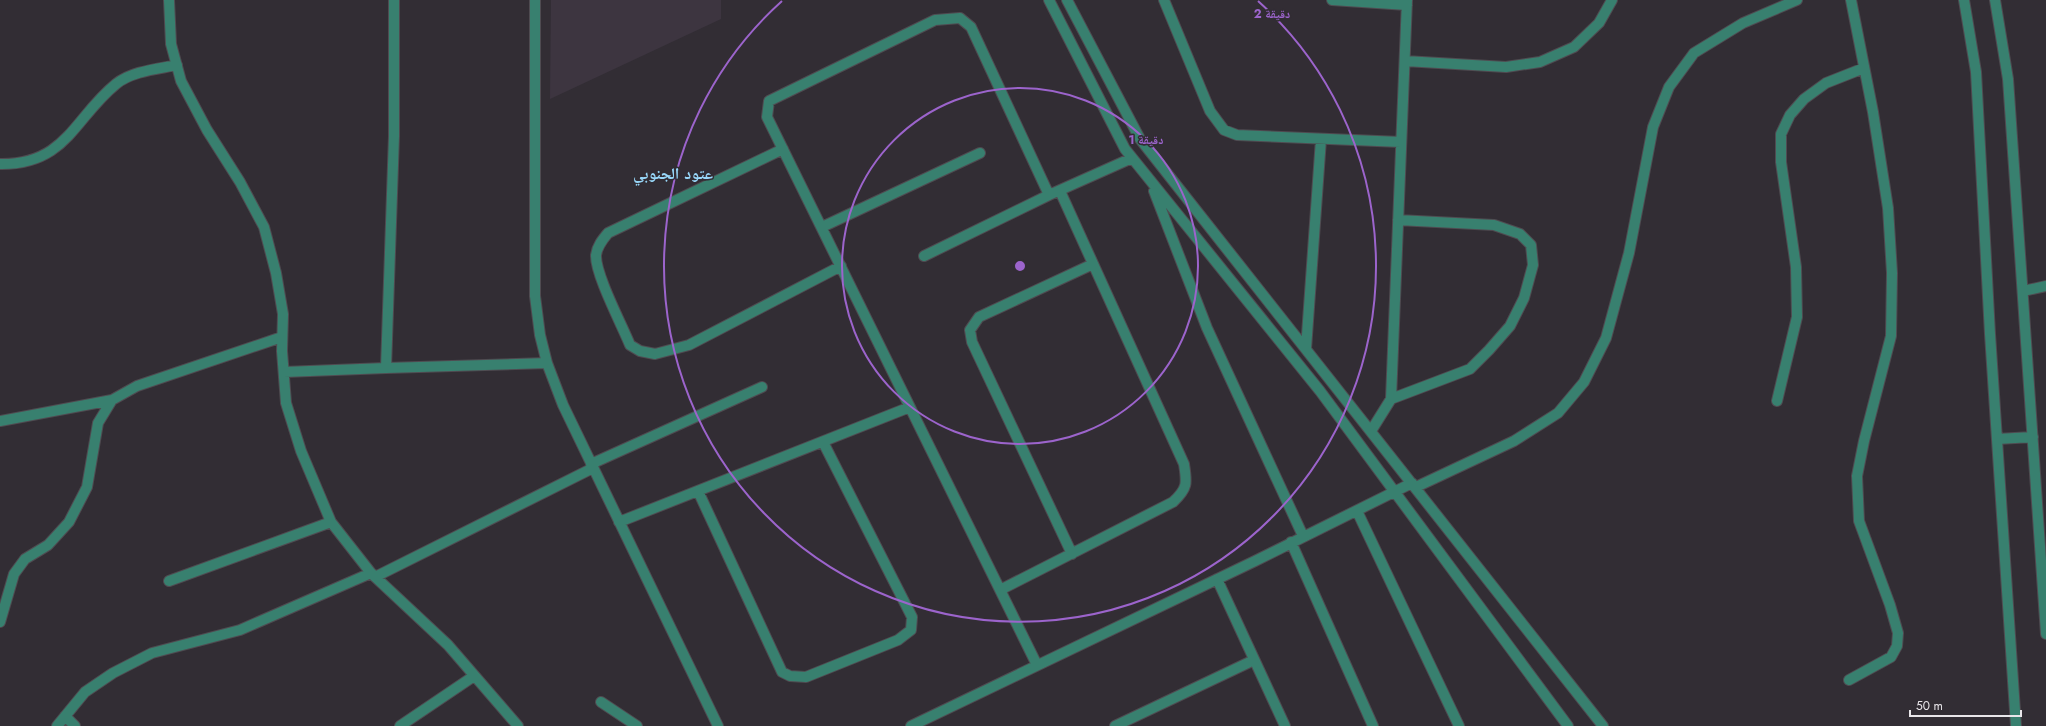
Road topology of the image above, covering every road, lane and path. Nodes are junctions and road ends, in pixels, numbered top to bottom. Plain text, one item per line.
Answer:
1 (169, 0) edge
2 (394, 0) edge
3 (535, 0) edge
4 (1049, 0) edge
5 (1067, 0) edge
6 (1164, 0) edge
7 (1332, 0) edge
8 (1612, 0) edge
9 (1797, 0) edge
10 (1851, 0) edge
11 (1964, 0) edge
12 (1995, 0) edge
13 (1407, 3) edge
14 (1405, 61) junction
15 (177, 65) junction
16 (1864, 68) junction
17 (1321, 138) junction
18 (1401, 142) junction
19 (783, 149) junction
20 (980, 153) dead end
21 (1132, 158) junction
22 (0, 164) edge
23 (1151, 182) junction
24 (1060, 191) junction
25 (1049, 195) junction
26 (1398, 220) junction
27 (822, 227) junction
28 (924, 256) dead end
29 (1093, 264) junction
30 (841, 266) junction
31 (2046, 286) edge
32 (2023, 291) junction
33 (282, 337) junction
34 (1306, 348) junction
35 (547, 363) junction
36 (386, 368) junction
37 (284, 372) junction
38 (762, 386) dead end
39 (1390, 399) junction
40 (112, 400) junction
41 (1777, 400) dead end
42 (910, 407) junction
43 (0, 421) edge
44 (1371, 431) junction
45 (2033, 437) junction
46 (1997, 439) junction
47 (823, 442) junction
48 (592, 466) junction
49 (1414, 485) junction
50 (698, 491) junction
51 (1395, 492) junction
52 (1356, 511) junction
53 (331, 522) junction
54 (619, 522) junction
55 (1303, 536) junction
56 (1291, 542) junction
57 (1072, 554) junction
58 (373, 575) junction
59 (1217, 579) junction
60 (169, 581) dead end
61 (1000, 590) junction
62 (0, 622) edge
63 (2046, 634) edge
64 (1254, 660) junction
65 (1037, 665) junction
66 (474, 676) junction
67 (1849, 680) dead end
68 (600, 702) dead end
69 (64, 716) junction
70 (57, 726) edge
71 (75, 726) edge
72 (400, 726) edge
73 (518, 726) edge
74 (638, 726) edge
75 (718, 726) edge
76 (911, 726) edge
77 (1115, 726) edge
78 (1285, 726) edge
79 (1373, 726) edge
80 (1459, 726) edge
81 (1568, 726) edge
82 (1603, 726) edge
83 (2016, 726) edge

1 - 15 street
2 - 36 street
3 - 35 street
4 - 21 street
5 - 34 street
6 - 17 street
7 - 13 street
8 - 14 street
9 - 49 street
10 - 16 street
11 - 46 street
12 - 32 street
13 - 14 street
14 - 18 street
15 - 22 street
15 - 33 street
16 - 41 street
16 - 67 street
17 - 18 street
17 - 34 street
18 - 26 street
19 - 25 street
19 - 27 street
19 - 30 street
20 - 27 street
21 - 23 street
21 - 24 street
23 - 51 street
23 - 55 street
24 - 25 street
24 - 29 street
25 - 28 street
26 - 39 street
26 - 39 street
27 - 30 street
29 - 57 street
29 - 57 street
30 - 42 street
31 - 32 street
32 - 45 street
33 - 37 street
33 - 40 street
34 - 44 street
35 - 36 street
35 - 48 street
36 - 37 street
37 - 53 street
38 - 48 street
39 - 44 street
40 - 43 street
40 - 62 street
42 - 47 street
42 - 61 street
44 - 49 street
45 - 46 street
45 - 63 street
46 - 83 street
47 - 50 street
47 - 50 street
48 - 54 street
48 - 58 street
49 - 51 street
49 - 82 street
50 - 54 street
51 - 52 street
51 - 81 street
52 - 55 street
52 - 80 street
53 - 58 street
53 - 60 street
54 - 75 street
55 - 56 street
56 - 59 street
56 - 79 street
57 - 61 street
58 - 66 street
58 - 69 street
59 - 64 street
59 - 65 street
61 - 65 street
64 - 77 street
64 - 78 street
65 - 76 street
66 - 72 street
66 - 73 street
68 - 74 street
69 - 70 street
69 - 71 street

